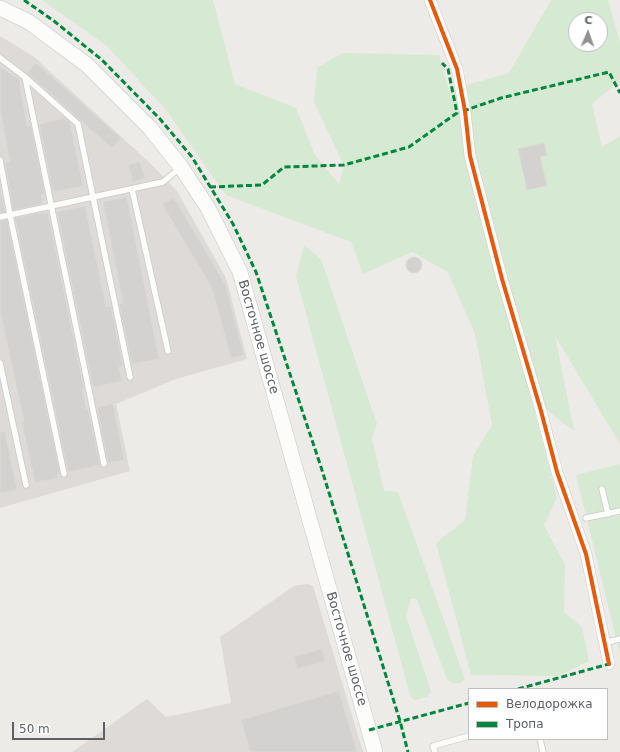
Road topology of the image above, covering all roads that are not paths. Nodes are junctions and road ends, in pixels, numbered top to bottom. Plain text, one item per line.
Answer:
1 (430, 0) edge
2 (0, 8) edge
3 (0, 58) edge
4 (25, 77) junction
5 (0, 160) edge
6 (181, 167) junction
7 (132, 189) junction
8 (94, 197) junction
9 (52, 206) junction
10 (10, 214) junction
11 (0, 217) edge
12 (168, 351) dead end
13 (0, 363) edge
14 (130, 377) dead end
15 (104, 464) dead end
16 (64, 474) dead end
17 (26, 485) dead end
18 (602, 489) dead end
19 (620, 511) edge
20 (608, 514) junction
21 (586, 518) dead end
22 (620, 640) edge
23 (604, 643) junction
24 (609, 664) dead end
25 (468, 736) edge
26 (540, 740) edge
27 (375, 752) edge
28 (435, 752) edge
29 (544, 752) edge

1 - 23 street
2 - 6 main road, Восточное шоссе
3 - 4 lane
4 - 8 lane
4 - 9 lane
5 - 10 lane
6 - 7 lane
6 - 27 main road, Восточное шоссе
7 - 8 lane
7 - 12 lane
8 - 9 lane
8 - 14 lane
9 - 10 lane
9 - 15 lane
10 - 11 lane
10 - 16 lane
13 - 17 lane
18 - 20 lane
19 - 20 lane
20 - 21 lane
22 - 23 lane
23 - 24 street
25 - 28 lane
26 - 29 lane

